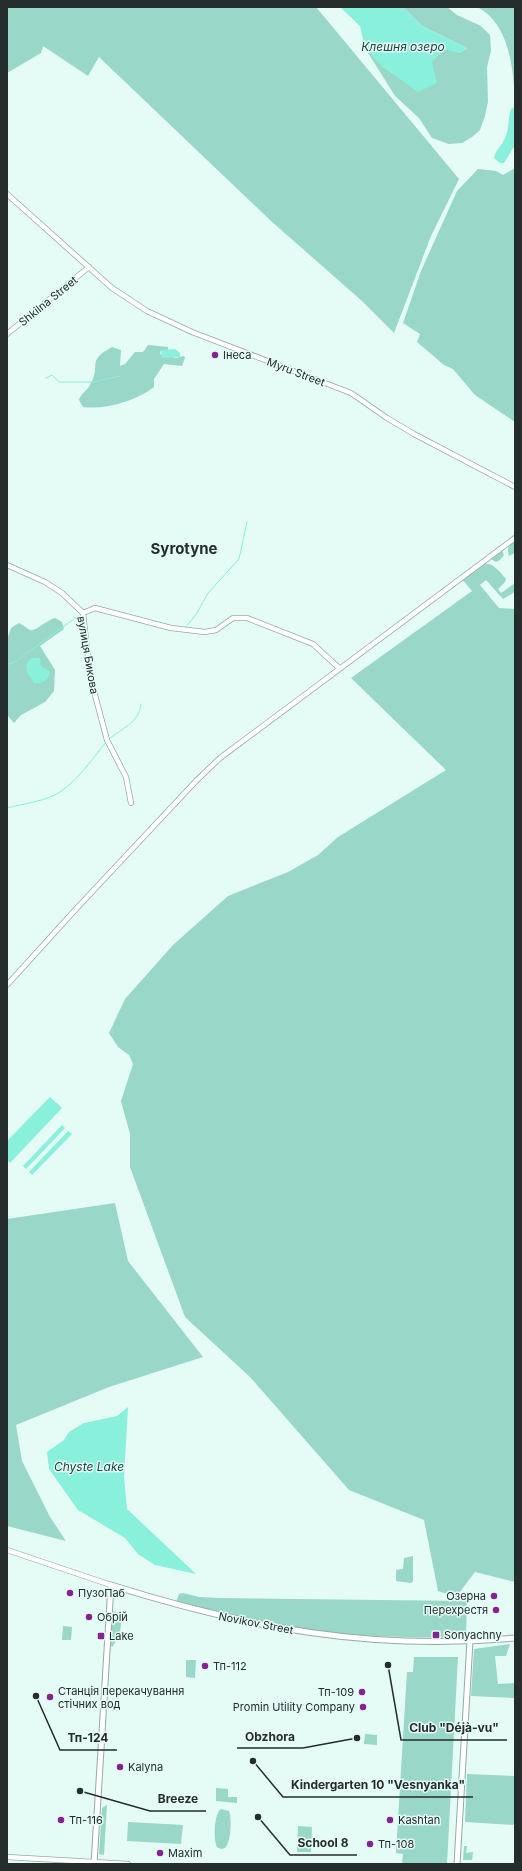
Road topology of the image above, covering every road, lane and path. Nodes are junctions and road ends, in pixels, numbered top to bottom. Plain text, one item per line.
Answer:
1 (7, 194) edge
2 (89, 267) junction
3 (7, 334) edge
4 (515, 487) edge
5 (515, 538) edge
6 (7, 565) edge
7 (83, 613) junction
8 (339, 668) junction
9 (131, 804) dead end
10 (7, 985) edge
11 (7, 1550) edge
12 (111, 1585) junction
13 (515, 1638) edge
14 (470, 1641) junction
15 (7, 1857) edge
16 (94, 1863) edge
17 (128, 1864) edge
18 (456, 1864) edge

1 - 2 street, Myru Street
2 - 3 street, Shkilna Street
2 - 4 street, Myru Street
5 - 8 street
6 - 7 street, вулиця Бикова
7 - 8 street
7 - 9 street, вулиця Бикова
8 - 10 street
11 - 12 street, Novikov Street
12 - 14 main road, Novikov Street
12 - 16 main road
13 - 14 main road, Novikov Street
14 - 18 main road
15 - 16 street
16 - 17 street

